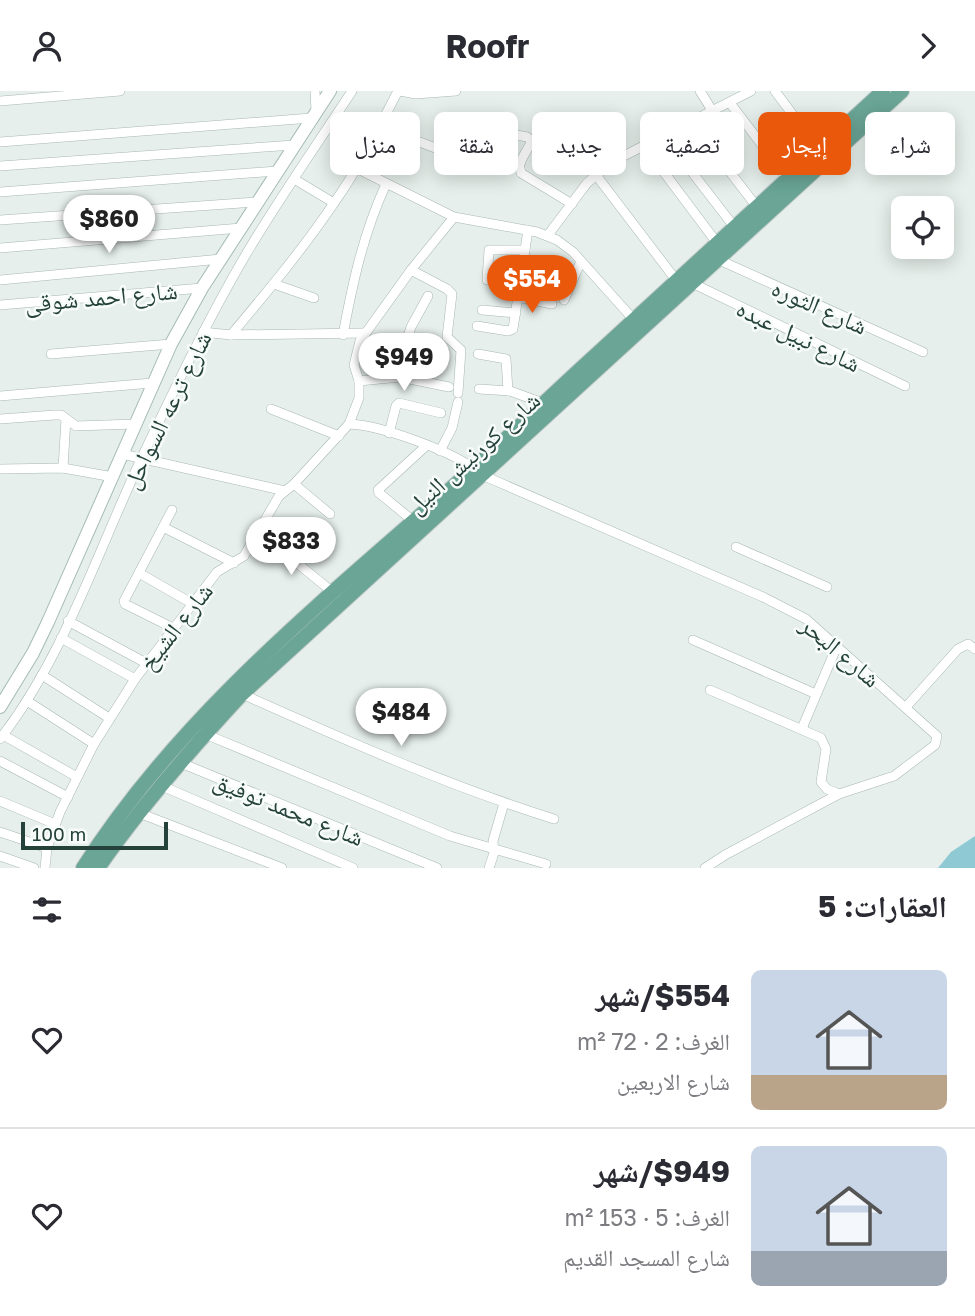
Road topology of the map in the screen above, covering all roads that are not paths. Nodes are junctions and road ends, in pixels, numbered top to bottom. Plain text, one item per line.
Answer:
1 (120, 91) edge
2 (315, 91) edge
3 (330, 91) edge
4 (352, 91) edge
5 (399, 91) edge
6 (456, 91) edge
7 (701, 91) edge
8 (751, 91) edge
9 (775, 91) edge
10 (902, 91) edge
11 (874, 94) edge
12 (730, 97) edge
13 (0, 101) edge
14 (388, 112) edge
15 (713, 112) joint
16 (791, 112) edge
17 (314, 114) junction
18 (851, 118) edge
19 (518, 135) edge
20 (0, 142) edge
21 (420, 142) edge
22 (294, 145) junction
23 (521, 162) junction
24 (0, 166) edge
25 (277, 171) junction
26 (352, 175) edge
27 (368, 175) edge
28 (596, 175) joint
29 (666, 175) edge
30 (694, 175) edge
31 (732, 175) edge
32 (793, 175) edge
33 (294, 179) junction
34 (788, 179) junction
35 (386, 184) junction
36 (0, 193) edge
37 (257, 202) junction
38 (334, 203) junction
39 (572, 204) junction
40 (757, 207) junction
41 (454, 216) junction
42 (0, 221) edge
43 (241, 228) junction
44 (735, 228) junction
45 (528, 230) junction
46 (548, 235) junction
47 (717, 243) junction
48 (0, 248) edge
49 (525, 250) junction
50 (221, 259) junction
51 (717, 259) junction
52 (581, 261) junction
53 (411, 270) junction
54 (0, 280) edge
55 (487, 280) dead end
56 (676, 281) junction
57 (692, 283) junction
58 (274, 284) junction
59 (202, 288) junction
60 (428, 296) dead end
61 (518, 297) junction
62 (314, 298) dead end
63 (564, 300) dead end
64 (552, 304) dead end
65 (0, 305) edge
66 (482, 310) dead end
67 (516, 313) junction
68 (634, 320) junction
69 (477, 326) dead end
70 (203, 331) junction
71 (364, 333) junction
72 (231, 335) junction
73 (343, 335) junction
74 (170, 344) junction
75 (923, 352) dead end
76 (478, 353) dead end
77 (51, 354) dead end
78 (601, 358) junction
79 (395, 377) junction
80 (359, 381) junction
81 (152, 383) junction
82 (905, 386) dead end
83 (479, 389) dead end
84 (508, 391) junction
85 (455, 394) junction
86 (0, 396) edge
87 (543, 404) junction
88 (271, 409) dead end
89 (441, 413) dead end
90 (0, 419) edge
91 (66, 419) junction
92 (135, 423) junction
93 (349, 424) junction
94 (389, 433) junction
95 (339, 436) junction
96 (426, 446) junction
97 (440, 451) junction
98 (122, 454) junction
99 (141, 459) junction
100 (63, 468) junction
101 (0, 469) edge
102 (478, 472) junction
103 (113, 477) junction
104 (294, 484) junction
105 (285, 491) junction
106 (172, 510) dead end
107 (330, 514) dead end
108 (412, 520) junction
109 (163, 527) junction
110 (258, 531) junction
111 (736, 547) dead end
112 (234, 563) junction
113 (139, 573) junction
114 (827, 587) dead end
115 (337, 596) junction
116 (193, 604) junction
117 (68, 621) junction
118 (173, 628) junction
119 (61, 638) junction
120 (693, 641) dead end
121 (837, 646) junction
122 (975, 649) edge
123 (146, 663) junction
124 (42, 675) junction
125 (135, 679) junction
126 (710, 690) dead end
127 (242, 694) junction
128 (816, 695) junction
129 (27, 701) junction
130 (0, 707) edge
131 (906, 707) junction
132 (109, 718) junction
133 (804, 730) junction
134 (205, 734) junction
135 (2, 737) edge
136 (94, 744) junction
137 (0, 761) edge
138 (181, 763) junction
139 (77, 777) junction
140 (162, 786) junction
141 (839, 794) junction
142 (68, 797) junction
143 (0, 801) edge
144 (504, 803) junction
145 (139, 813) junction
146 (554, 819) dead end
147 (55, 824) junction
148 (0, 832) edge
149 (47, 848) junction
150 (493, 849) junction
151 (0, 856) edge
152 (546, 864) dead end
153 (34, 868) edge
154 (45, 868) edge
155 (83, 868) edge
156 (98, 868) edge
157 (282, 868) edge
158 (353, 868) edge
159 (437, 868) edge
160 (489, 868) edge
161 (705, 868) edge

1 - 13 street
2 - 17 street
3 - 17 main road, شارع ترعه السواحل
4 - 33 street, شارع ترعه السواحل
5 - 6 street
5 - 14 street
7 - 15 street
8 - 12 street
9 - 16 street
10 - 51 main road, شارع كورنيش النيل
11 - 18 main road, شارع كورنيش النيل
12 - 15 street
12 - 34 street
17 - 20 street
17 - 22 main road, شارع ترعه السواحل
19 - 23 street
21 - 23 street
22 - 24 street
22 - 25 main road, شارع ترعه السواحل
23 - 39 street
25 - 36 street
25 - 37 main road, شارع ترعه السواحل
26 - 38 street
27 - 35 street
28 - 39 street
28 - 56 street
29 - 47 street
30 - 44 street
31 - 40 street
32 - 34 main road, شارع كورنيش النيل
33 - 38 street
33 - 70 street, شارع ترعه السواحل
34 - 40 main road, شارع كورنيش النيل
35 - 41 street
35 - 73 street
37 - 42 street
37 - 43 main road, شارع ترعه السواحل
38 - 58 street
39 - 46 street
40 - 44 main road, شارع كورنيش النيل
41 - 45 street
41 - 53 street
43 - 48 street
43 - 50 main road, شارع ترعه السواحل
44 - 47 main road, شارع كورنيش النيل
45 - 46 street
45 - 49 street
46 - 52 street
47 - 56 main road, شارع كورنيش النيل
49 - 55 street
49 - 61 street
50 - 54 street
50 - 59 main road, شارع ترعه السواحل
51 - 57 main road, شارع كورنيش النيل
51 - 75 street, شارع الثوره
52 - 63 street
52 - 68 street
53 - 71 street
53 - 85 street
56 - 68 main road, شارع كورنيش النيل
57 - 78 main road, شارع كورنيش النيل
57 - 82 street, شارع نبيل عبده
58 - 62 street
58 - 72 street
59 - 65 street, شارع احمد شوقى
59 - 74 main road, شارع ترعه السواحل
60 - 79 street
61 - 64 street
61 - 67 street
66 - 67 street
67 - 69 street
68 - 78 main road, شارع كورنيش النيل
70 - 72 street
70 - 99 street, شارع ترعه السواحل
71 - 73 street
71 - 80 street
72 - 73 street
74 - 77 street
74 - 81 main road, شارع ترعه السواحل
76 - 84 street
78 - 87 main road, شارع كورنيش النيل
78 - 102 main road, شارع كورنيش النيل
79 - 80 street
79 - 85 street
80 - 93 street
81 - 86 street
81 - 92 main road, شارع ترعه السواحل
83 - 84 street
84 - 87 street
85 - 97 street
87 - 102 main road, شارع كورنيش النيل
88 - 95 street
89 - 94 street
90 - 91 street
91 - 92 street
91 - 100 street
92 - 98 main road, شارع ترعه السواحل
93 - 94 street
93 - 95 street, شارع الشيخ
94 - 96 street
95 - 104 street, شارع الشيخ
96 - 97 street
96 - 108 street
97 - 102 street
98 - 99 street
98 - 103 main road, شارع ترعه السواحل
99 - 105 street
99 - 117 street, شارع ترعه السواحل
100 - 101 street
100 - 103 street
102 - 108 main road, شارع كورنيش النيل
102 - 115 main road, شارع كورنيش النيل
102 - 121 street, شارع البحر
103 - 130 main road, شارع ترعه السواحل
104 - 105 street, شارع الشيخ
104 - 107 street
105 - 110 street, شارع الشيخ
106 - 109 street
108 - 115 main road, شارع كورنيش النيل
109 - 112 street
109 - 113 street
110 - 112 street, شارع الشيخ
110 - 115 street
111 - 114 street
112 - 116 street, شارع الشيخ
113 - 116 street
113 - 118 street
115 - 127 main road, شارع كورنيش النيل
115 - 155 main road, شارع كورنيش النيل
116 - 118 street, شارع الشيخ
117 - 119 street, شارع ترعه السواحل
117 - 123 street
118 - 123 street, شارع الشيخ
119 - 124 street, شارع ترعه السواحل
119 - 125 street
120 - 128 street
121 - 128 street
121 - 131 street, شارع البحر
122 - 131 street
123 - 125 street, شارع الشيخ
124 - 129 street, شارع ترعه السواحل
124 - 132 street
125 - 132 street, شارع الشيخ
126 - 133 street
127 - 134 main road, شارع كورنيش النيل
127 - 144 street
128 - 133 street
129 - 135 street, شارع ترعه السواحل
129 - 136 street
131 - 141 street, شارع البحر
132 - 136 street, شارع الشيخ
133 - 141 street
134 - 138 main road, شارع كورنيش النيل
134 - 150 street
135 - 139 street
136 - 139 street, شارع الشيخ
137 - 142 street
138 - 140 main road, شارع كورنيش النيل
138 - 159 street, شارع محمد توفيق
139 - 142 street, شارع الشيخ
140 - 145 main road, شارع كورنيش النيل
140 - 158 street
141 - 161 street, شارع البحر
142 - 147 street, شارع الشيخ
143 - 147 street
144 - 146 street
144 - 150 street
145 - 156 main road, شارع كورنيش النيل
145 - 157 street
147 - 149 street, شارع الشيخ
148 - 149 street
149 - 154 street, شارع الشيخ
150 - 152 street
150 - 160 street
151 - 153 street

